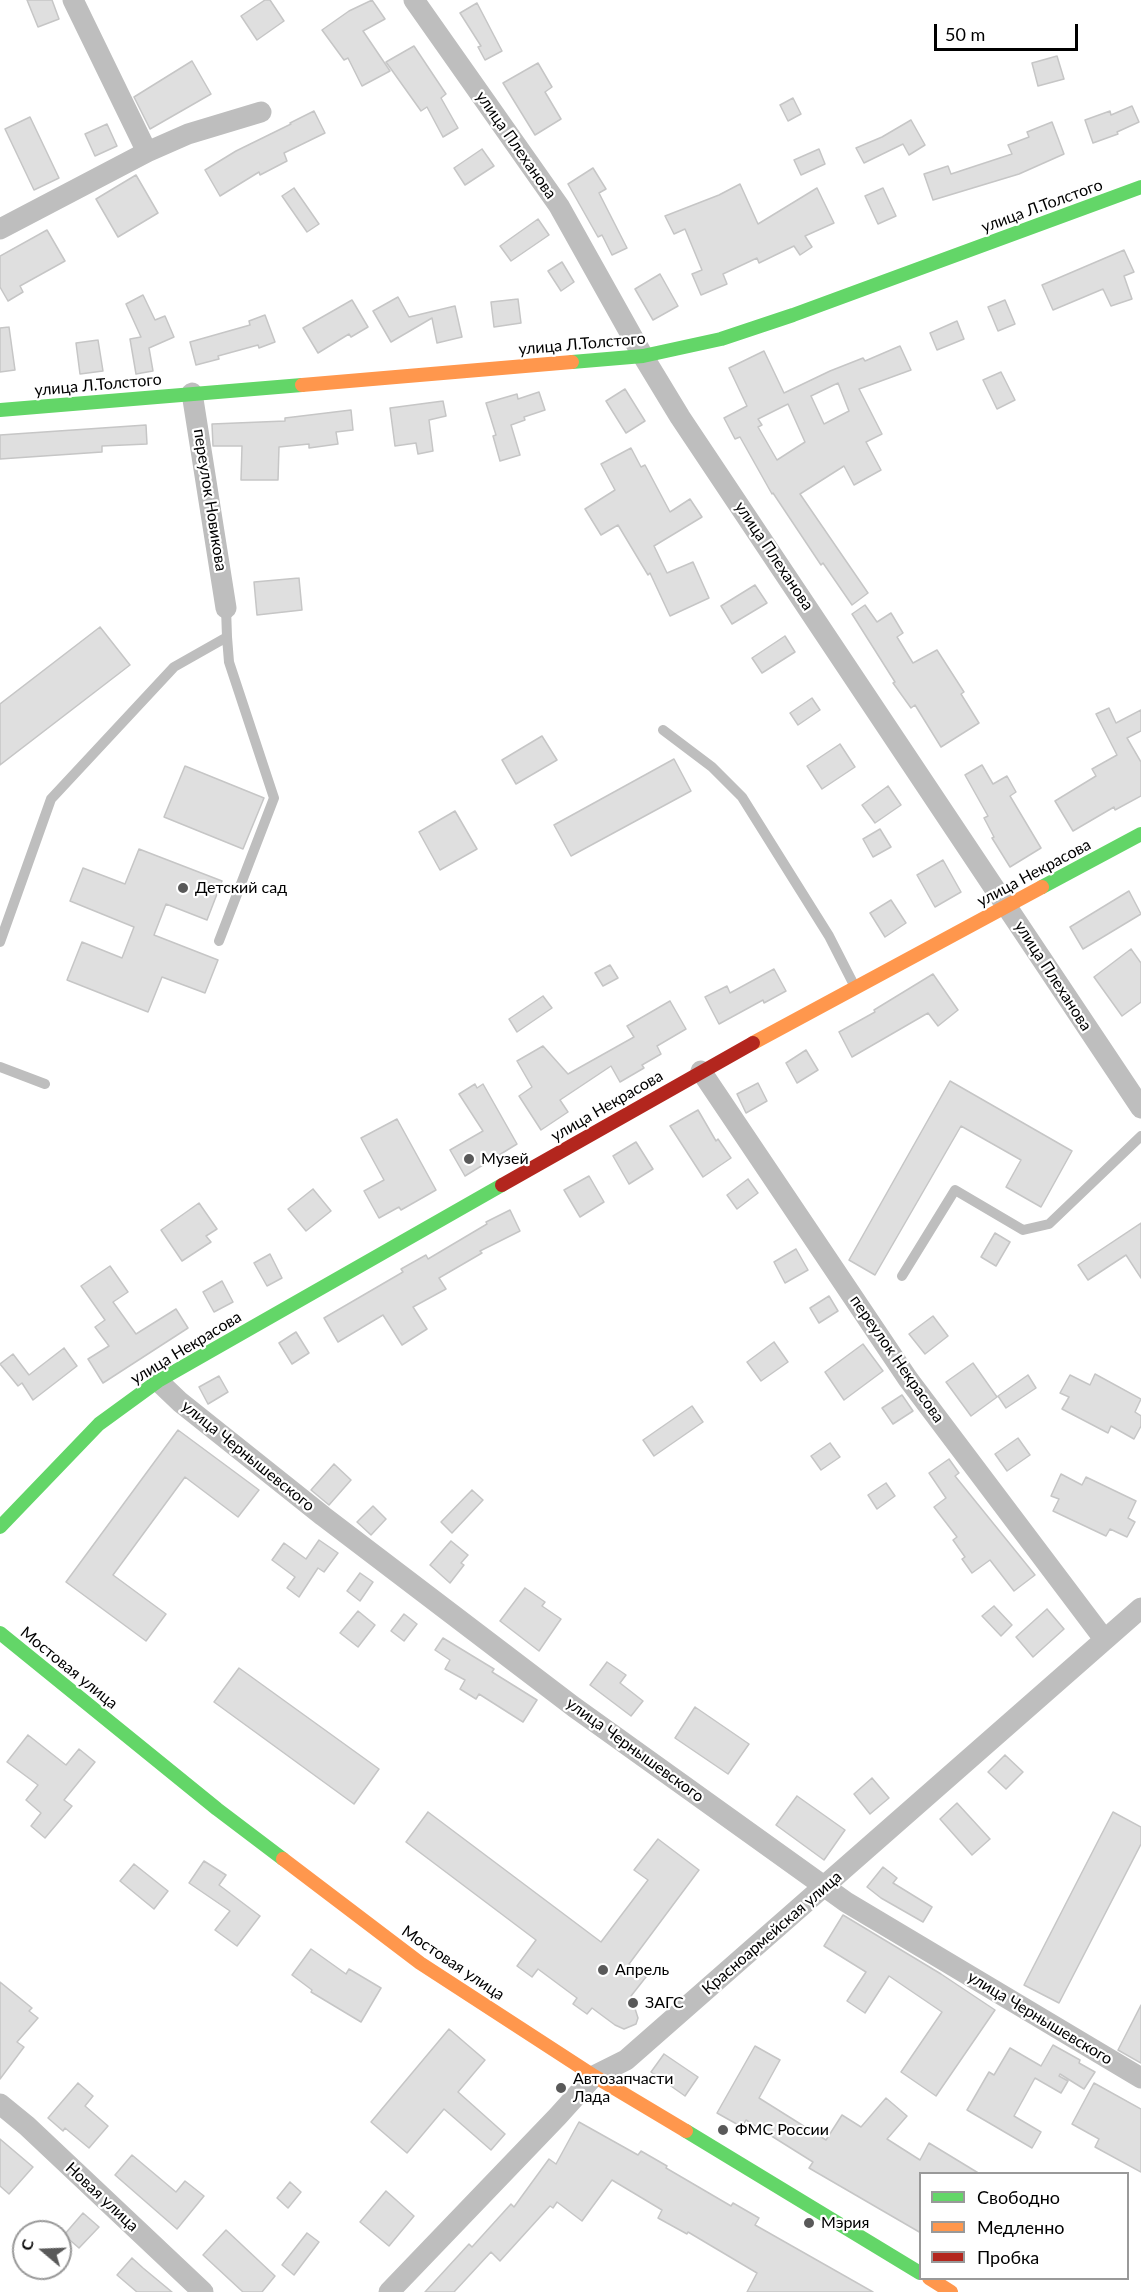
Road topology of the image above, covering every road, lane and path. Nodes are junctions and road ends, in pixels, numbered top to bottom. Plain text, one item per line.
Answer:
1 (73, 0) edge
2 (414, 0) edge
3 (261, 112) dead end
4 (147, 152) junction
5 (1141, 187) edge
6 (0, 229) edge
7 (643, 356) junction
8 (192, 393) junction
9 (0, 410) edge
10 (226, 608) joint
11 (227, 637) junction
12 (663, 730) dead end
13 (1141, 834) edge
14 (1007, 906) junction
15 (219, 941) dead end
16 (0, 942) edge
17 (855, 988) junction
18 (0, 1067) edge
19 (701, 1071) junction
20 (45, 1084) dead end
21 (1141, 1108) edge
22 (1141, 1136) edge
23 (902, 1276) dead end
24 (158, 1381) junction
25 (0, 1527) edge
26 (1141, 1608) edge
27 (0, 1633) edge
28 (1104, 1639) junction
29 (825, 1887) junction
30 (594, 2076) junction
31 (1141, 2078) edge
32 (0, 2104) edge
33 (919, 2272) edge
34 (932, 2280) edge
35 (202, 2292) edge
36 (389, 2292) edge
37 (951, 2292) edge

1 - 4 street
2 - 7 street, улица Плеханова
3 - 4 street
4 - 6 street
5 - 7 street, улица Л.Толстого
7 - 8 street, улица Л.Толстого
7 - 14 street, улица Плеханова
8 - 9 street, улица Л.Толстого
8 - 10 street, переулок Новикова
10 - 11 lane
11 - 15 lane
11 - 16 lane
12 - 17 lane
13 - 14 street, улица Некрасова
14 - 17 street, улица Некрасова
14 - 21 street, улица Плеханова
17 - 19 street, улица Некрасова
18 - 20 lane
19 - 24 street, улица Некрасова
19 - 28 street, переулок Некрасова
22 - 23 lane
24 - 25 street, улица Некрасова
24 - 29 street, улица Чернышевского
26 - 28 street, Красноармейская улица
27 - 30 street, Мостовая улица
28 - 29 street, Красноармейская улица
29 - 30 street, Красноармейская улица
29 - 31 street, улица Чернышевского
30 - 33 street, Мостовая улица
30 - 36 street, Красноармейская улица
32 - 35 street, Новая улица
34 - 37 street

